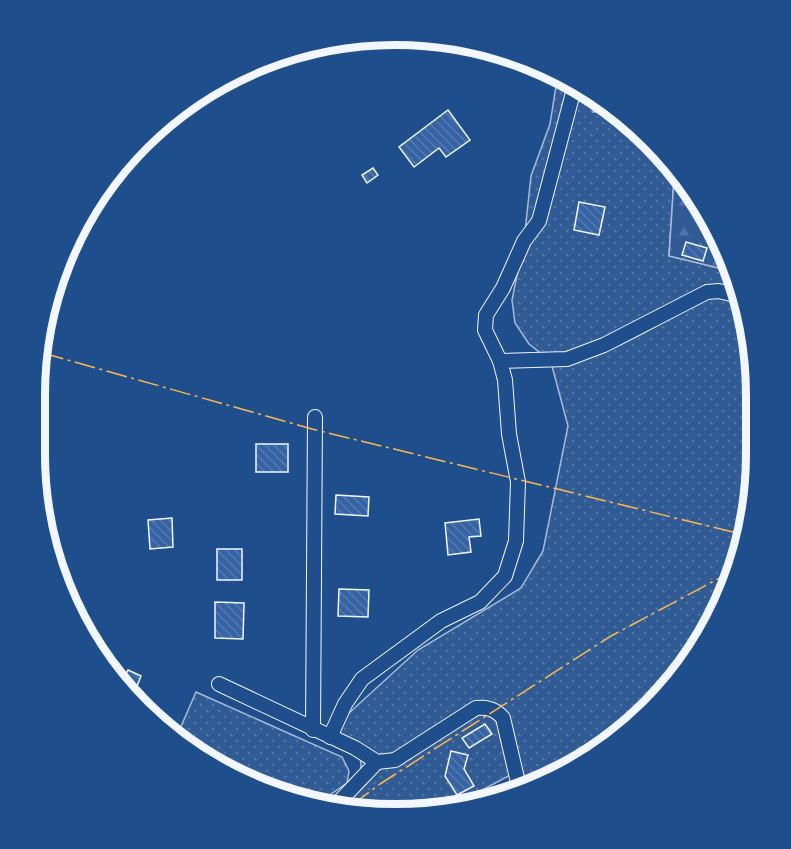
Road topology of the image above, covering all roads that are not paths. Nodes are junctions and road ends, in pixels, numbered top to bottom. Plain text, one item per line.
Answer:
1 (573, 93) edge
2 (730, 294) edge
3 (500, 361) junction
4 (315, 417) dead end
5 (219, 684) dead end
6 (313, 730) junction
7 (330, 737) junction
8 (377, 762) junction
9 (518, 781) edge
10 (341, 799) edge

1 - 3 street
2 - 3 street
3 - 7 street
4 - 6 street
5 - 6 street
6 - 7 street
7 - 8 street
8 - 9 street
8 - 10 street

